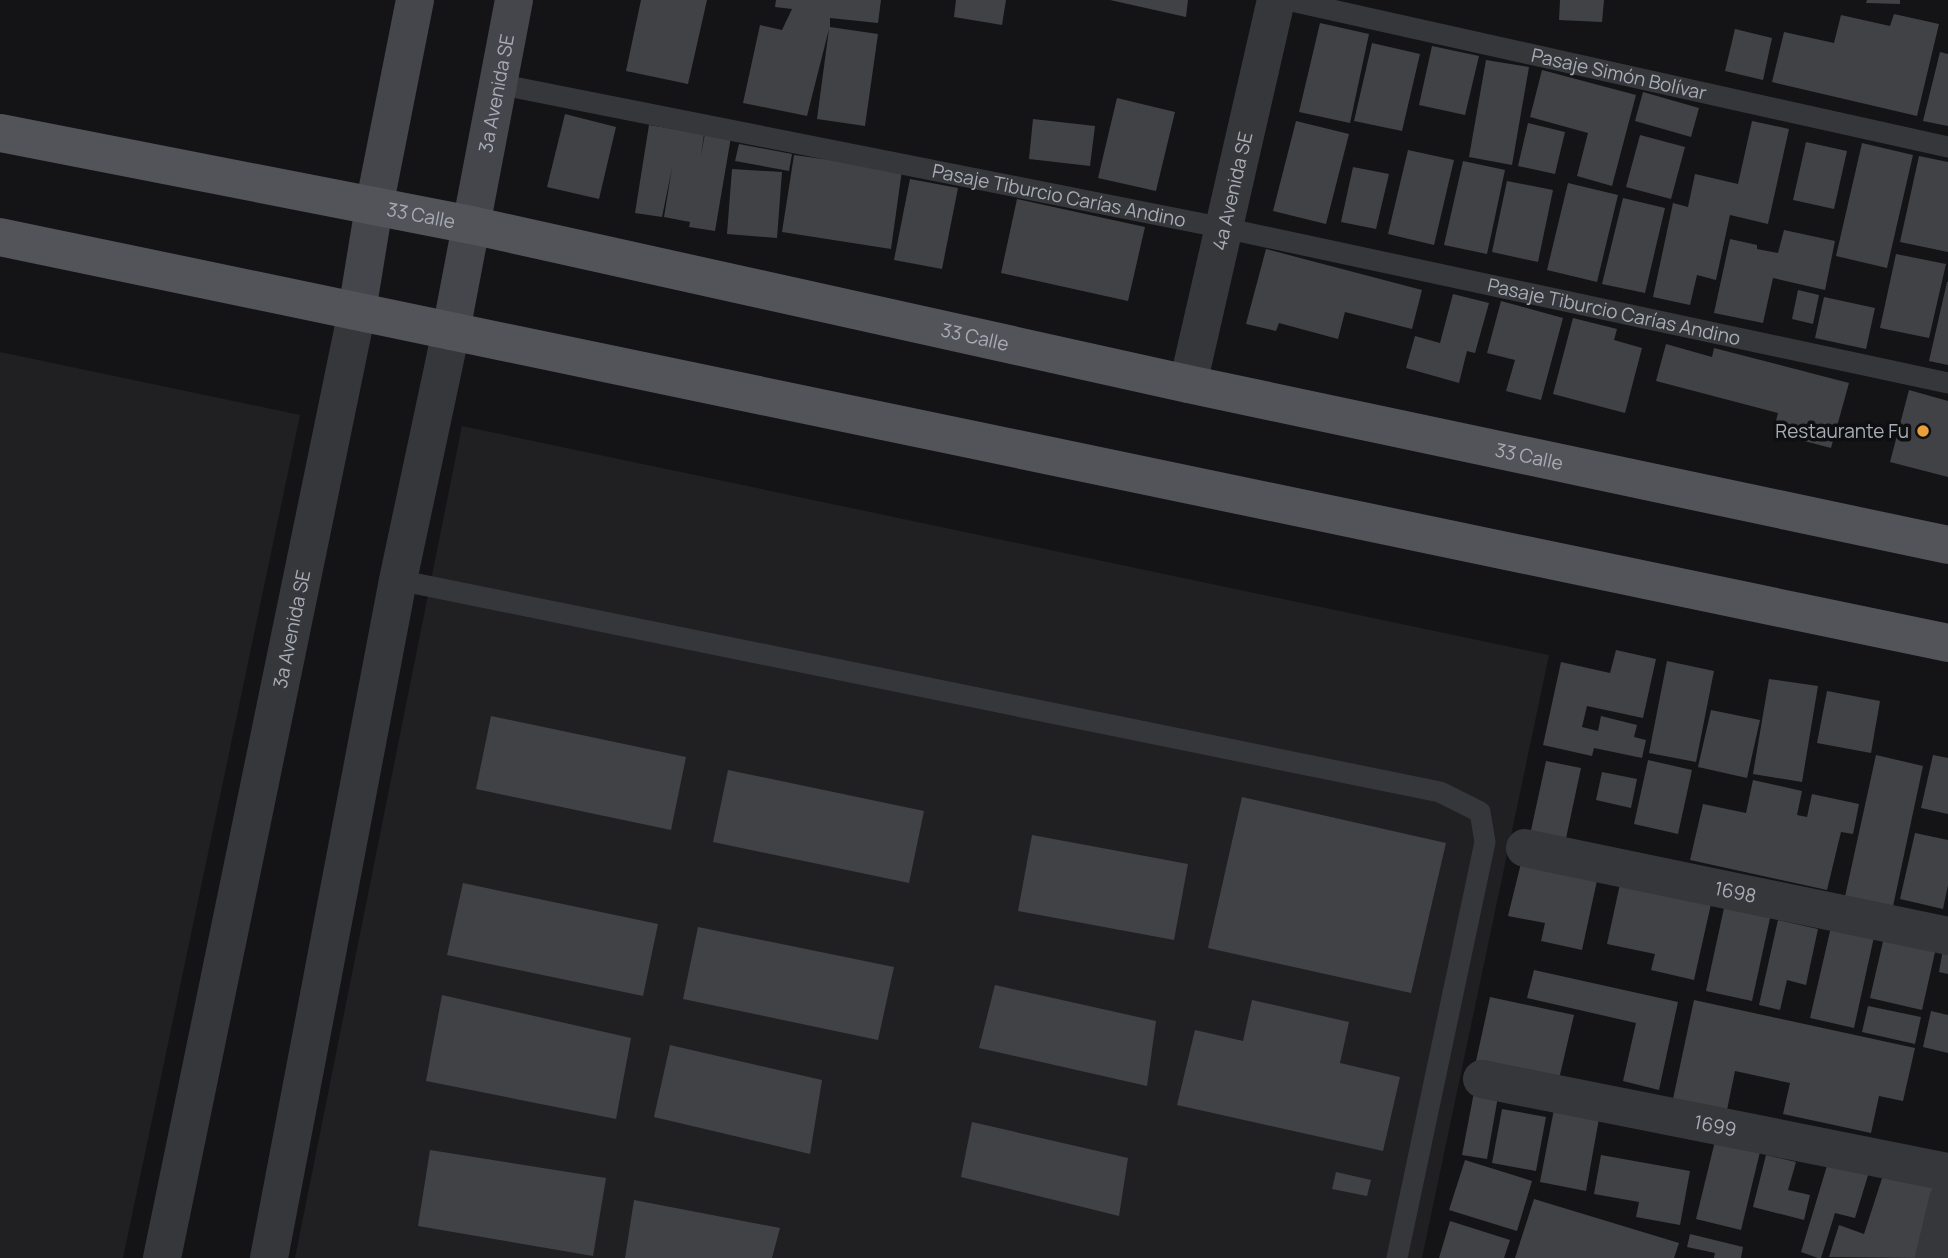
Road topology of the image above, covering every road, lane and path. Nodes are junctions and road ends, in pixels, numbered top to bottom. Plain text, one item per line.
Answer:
1 (415, 0) edge
2 (514, 0) edge
3 (1276, 0) edge
4 (1287, 0) edge
5 (498, 84) junction
6 (0, 133) edge
7 (1948, 147) edge
8 (374, 207) junction
9 (471, 225) junction
10 (1224, 228) junction
11 (0, 237) edge
12 (357, 311) junction
13 (451, 331) junction
14 (1948, 383) edge
15 (1188, 384) junction
16 (1948, 545) edge
17 (398, 580) junction
18 (1948, 643) edge
19 (1525, 848) dead end
20 (1948, 936) edge
21 (1482, 1079) dead end
22 (1948, 1172) edge
23 (1948, 1200) edge
24 (162, 1258) edge
25 (269, 1258) edge
26 (1397, 1258) edge
27 (1934, 1258) edge

1 - 8 main road, 3a Avenida SE
2 - 5 main road, 3a Avenida SE
3 - 10 street, 4a Avenida SE
4 - 7 lane, Pasaje Simón Bolívar
5 - 9 main road, 3a Avenida SE
5 - 10 lane, Pasaje Tiburcio Carías Andino
6 - 8 main road, 33 Calle
8 - 9 main road, 33 Calle
8 - 12 main road, 3a Avenida SE
9 - 13 main road, 3a Avenida SE
9 - 15 main road, 33 Calle
10 - 14 lane, Pasaje Tiburcio Carías Andino
10 - 15 street, 4a Avenida SE
11 - 12 main road
12 - 13 main road
12 - 24 street, 3a Avenida SE
13 - 17 street, 3a Avenida SE
13 - 18 main road
15 - 16 main road, 33 Calle
17 - 25 street, 3a Avenida SE
17 - 26 lane
19 - 20 street, 1698
21 - 22 street, 1699
23 - 27 street

